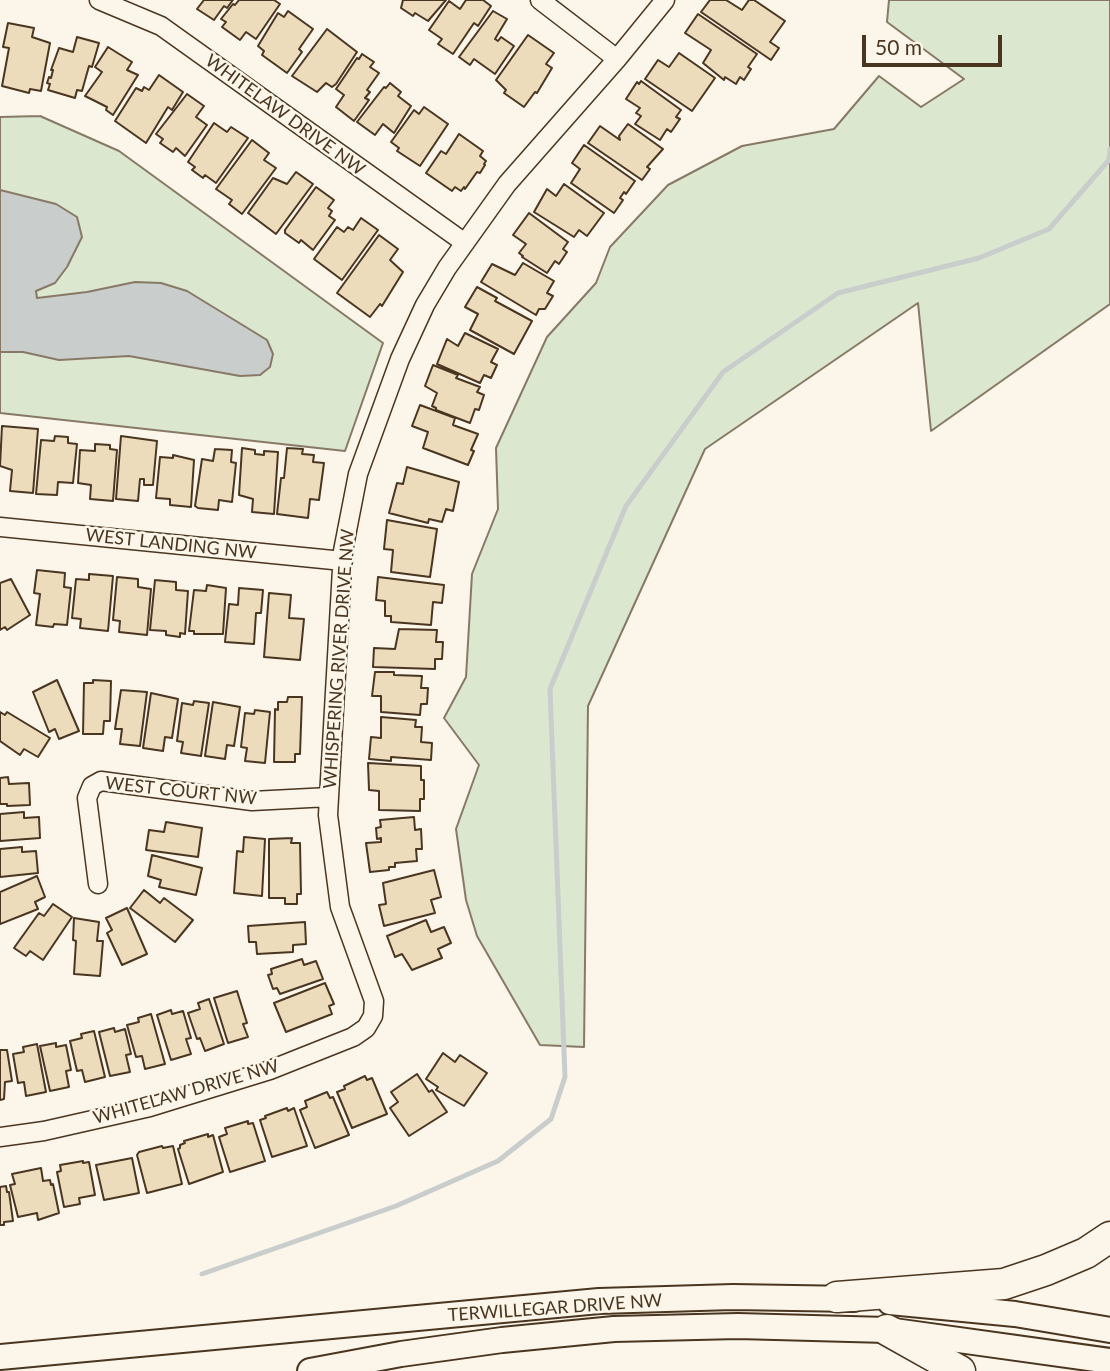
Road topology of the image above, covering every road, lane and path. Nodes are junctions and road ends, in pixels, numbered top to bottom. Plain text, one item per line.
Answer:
1 (99, 0) edge
2 (540, 0) edge
3 (665, 0) edge
4 (617, 59) junction
5 (464, 243) junction
6 (0, 527) edge
7 (342, 561) junction
8 (329, 797) junction
9 (98, 884) dead end
10 (366, 1028) joint
11 (0, 1137) edge
12 (1110, 1237) edge
13 (837, 1297) junction
14 (887, 1330) junction
15 (1110, 1330) edge
16 (0, 1357) edge
17 (1110, 1360) edge
18 (310, 1371) edge
19 (960, 1371) edge

1 - 5 street, WHITELAW DRIVE NW
2 - 4 street
3 - 4 street, WHISPERING RIVER DRIVE NW
4 - 5 street, WHISPERING RIVER DRIVE NW
5 - 7 street, WHISPERING RIVER DRIVE NW
6 - 7 street, WEST LANDING NW
7 - 8 street, WHISPERING RIVER DRIVE NW
8 - 9 street, WEST COURT NW
8 - 10 street, WHISPERING RIVER DRIVE NW
10 - 11 street, WHITELAW DRIVE NW
12 - 13 highway
13 - 15 main road, TERWILLEGAR DRIVE NW
13 - 16 main road, TERWILLEGAR DRIVE NW
14 - 17 main road, TERWILLEGAR DRIVE NW
14 - 18 main road, TERWILLEGAR DRIVE NW
14 - 19 highway

